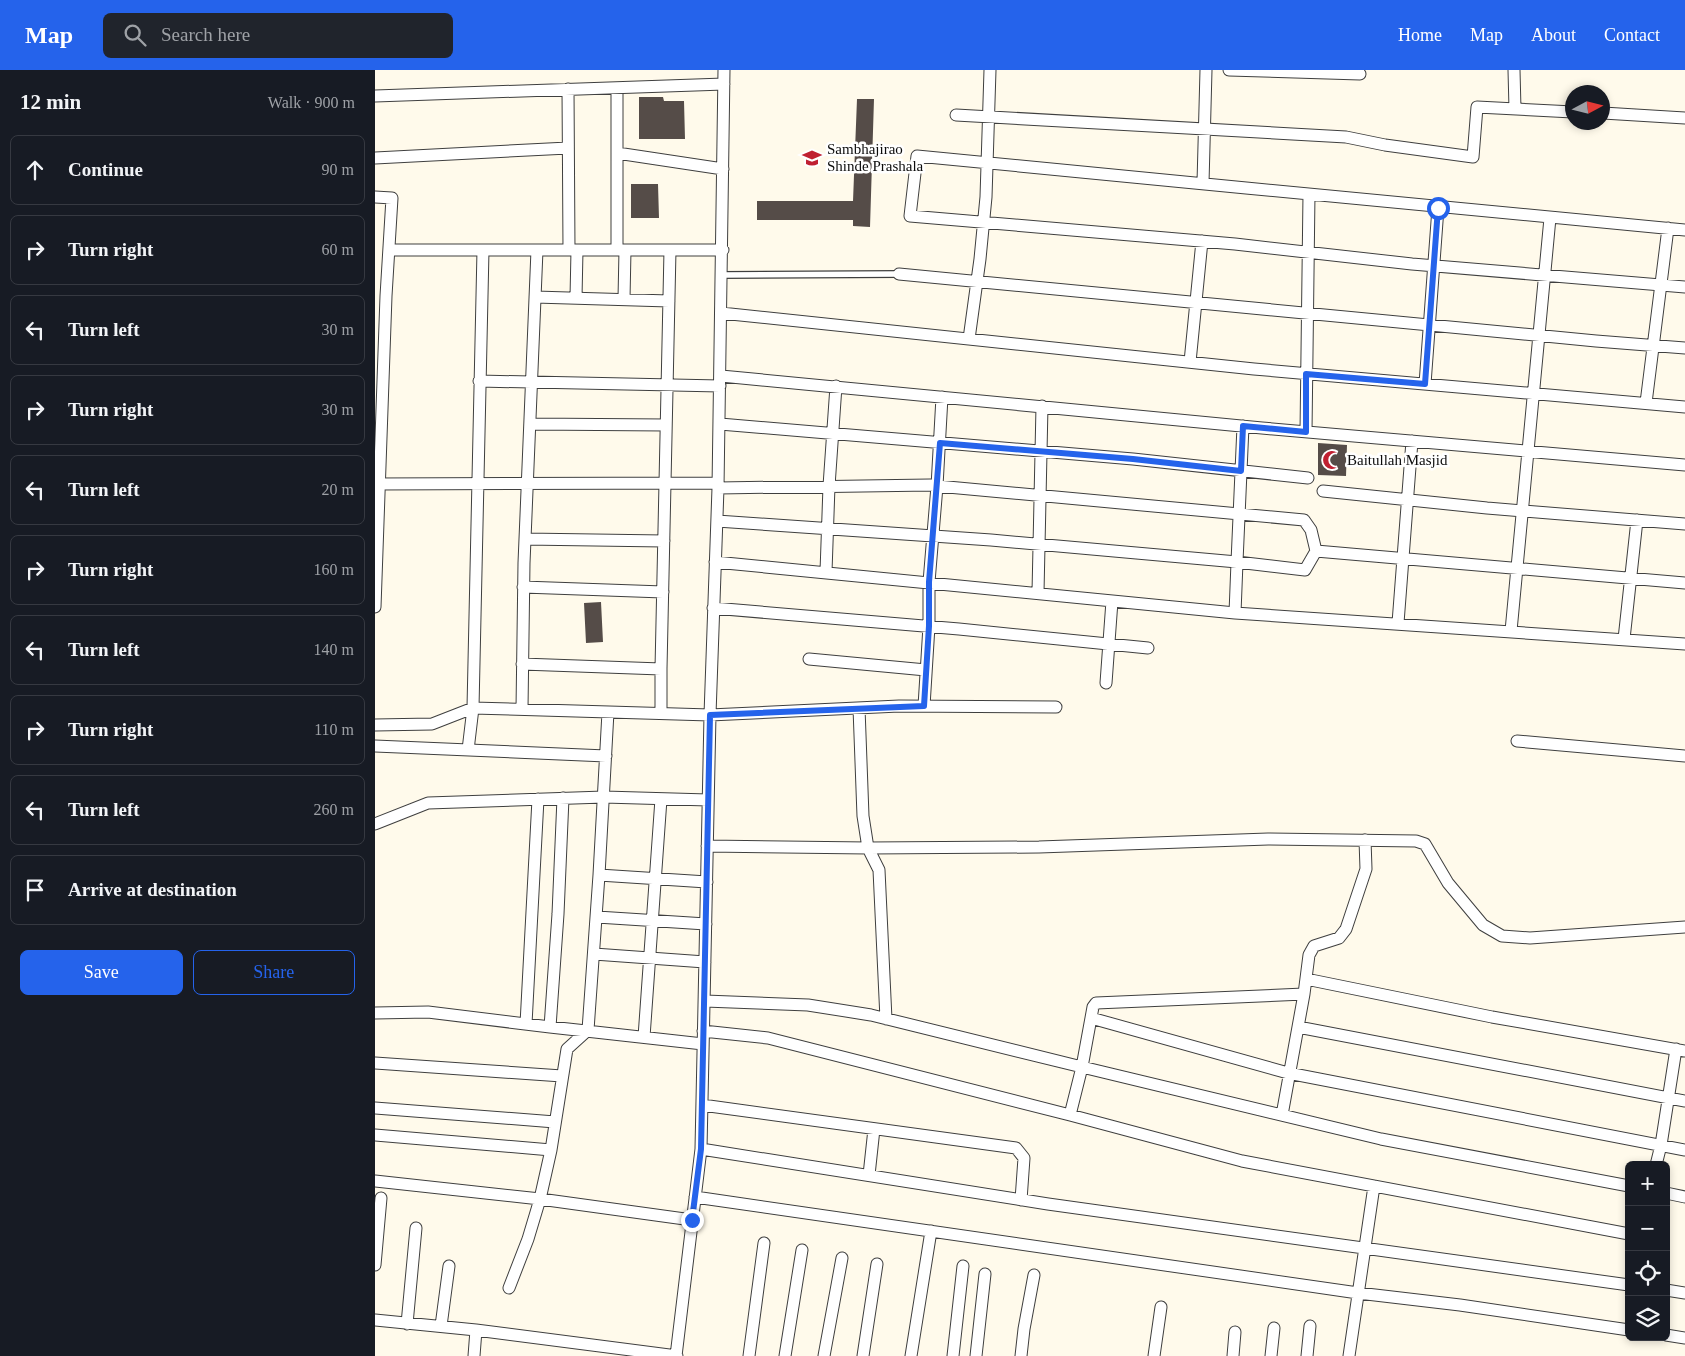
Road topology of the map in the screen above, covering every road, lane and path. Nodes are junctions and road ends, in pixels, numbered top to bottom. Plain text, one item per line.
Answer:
1 (724, 70) edge
2 (990, 70) edge
3 (1206, 70) edge
4 (1229, 70) edge
5 (1514, 70) edge
6 (1360, 74) dead end
7 (724, 84) junction
8 (617, 88) junction
9 (568, 90) junction
10 (375, 96) edge
11 (1515, 109) junction
12 (1565, 112) edge
13 (1610, 113) edge
14 (955, 115) dead end
15 (989, 117) junction
16 (1685, 118) edge
17 (1205, 128) junction
18 (568, 148) junction
19 (617, 153) junction
20 (375, 158) edge
21 (987, 162) junction
22 (723, 169) junction
23 (1203, 183) junction
24 (1309, 194) junction
25 (375, 197) edge
26 (1438, 208) junction
27 (1550, 218) junction
28 (983, 223) junction
29 (1668, 228) junction
30 (1685, 230) edge
31 (1202, 241) junction
32 (389, 250) junction
33 (483, 250) junction
34 (537, 250) junction
35 (573, 250) junction
36 (621, 250) junction
37 (670, 250) junction
38 (723, 250) junction
39 (1308, 252) junction
40 (1435, 266) junction
41 (899, 274) joint
42 (722, 275) junction
43 (1545, 275) junction
44 (977, 282) junction
45 (1661, 285) junction
46 (1685, 287) edge
47 (535, 297) junction
48 (576, 298) junction
49 (624, 299) junction
50 (669, 301) junction
51 (1196, 302) junction
52 (721, 312) junction
53 (1307, 313) junction
54 (1429, 325) junction
55 (1539, 336) junction
56 (969, 339) junction
57 (1654, 346) junction
58 (1685, 348) edge
59 (1190, 362) junction
60 (1306, 374) junction
61 (479, 381) junction
62 (721, 381) junction
63 (532, 382) junction
64 (1425, 384) junction
65 (667, 385) junction
66 (836, 386) junction
67 (1534, 392) junction
68 (942, 397) junction
69 (1647, 403) junction
70 (1042, 406) junction
71 (1685, 407) edge
72 (530, 424) junction
73 (719, 424) junction
74 (667, 425) junction
75 (1243, 426) junction
76 (1306, 432) junction
77 (833, 433) junction
78 (1412, 441) junction
79 (940, 443) junction
80 (1041, 451) junction
81 (1529, 451) junction
82 (1685, 465) edge
83 (1241, 471) junction
84 (1307, 478) dead end
85 (665, 483) junction
86 (377, 484) edge
87 (477, 484) junction
88 (527, 484) junction
89 (718, 486) junction
90 (829, 486) junction
91 (937, 486) junction
92 (1323, 491) dead end
93 (1040, 495) junction
94 (1408, 500) junction
95 (1523, 511) junction
96 (1239, 514) junction
97 (1637, 520) junction
98 (717, 521) junction
99 (1685, 524) edge
100 (827, 529) junction
101 (933, 536) junction
102 (525, 539) junction
103 (664, 541) junction
104 (1039, 544) junction
105 (1316, 551) junction
106 (1403, 558) junction
107 (715, 562) junction
108 (1237, 562) junction
109 (1517, 568) junction
110 (825, 572) junction
111 (1631, 578) junction
112 (929, 582) junction
113 (1685, 583) edge
114 (523, 587) junction
115 (663, 592) junction
116 (1038, 593) junction
117 (1111, 601) junction
118 (375, 607) edge
119 (713, 608) junction
120 (1235, 613) junction
121 (1398, 623) junction
122 (929, 626) junction
123 (1511, 631) junction
124 (1624, 639) junction
125 (1109, 644) junction
126 (1685, 644) edge
127 (1149, 648) dead end
128 (809, 659) dead end
129 (522, 664) junction
130 (661, 668) junction
131 (926, 670) junction
132 (1106, 682) dead end
133 (924, 706) junction
134 (1056, 707) dead end
135 (473, 708) junction
136 (859, 708) junction
137 (522, 709) junction
138 (608, 712) junction
139 (661, 713) junction
140 (710, 715) junction
141 (375, 725) edge
142 (1517, 741) dead end
143 (375, 746) edge
144 (468, 750) junction
145 (606, 756) junction
146 (1685, 756) edge
147 (604, 797) junction
148 (563, 798) junction
149 (538, 799) junction
150 (661, 799) junction
151 (708, 800) junction
152 (375, 824) edge
153 (1365, 840) junction
154 (707, 846) junction
155 (869, 848) junction
156 (599, 875) junction
157 (655, 879) junction
158 (707, 882) junction
159 (597, 917) junction
160 (653, 921) junction
161 (706, 924) junction
162 (1685, 927) edge
163 (594, 954) junction
164 (651, 959) junction
165 (705, 962) junction
166 (1306, 979) junction
167 (1304, 994) junction
168 (705, 1001) junction
169 (375, 1013) edge
170 (1091, 1018) junction
171 (886, 1019) junction
172 (526, 1024) junction
173 (550, 1027) junction
174 (1298, 1027) junction
175 (588, 1030) junction
176 (703, 1032) junction
177 (644, 1037) junction
178 (703, 1044) junction
179 (1681, 1050) edge
180 (375, 1063) edge
181 (1082, 1068) junction
182 (1288, 1074) junction
183 (562, 1076) junction
184 (1669, 1098) junction
185 (1685, 1102) edge
186 (702, 1105) junction
187 (375, 1108) edge
188 (1070, 1115) junction
189 (1282, 1115) junction
190 (555, 1122) junction
191 (874, 1128) junction
192 (375, 1135) edge
193 (1661, 1146) junction
194 (701, 1149) junction
195 (551, 1150) junction
196 (1685, 1150) edge
197 (1657, 1161) edge
198 (869, 1175) junction
199 (375, 1181) edge
200 (1625, 1185) edge
201 (1374, 1186) junction
202 (1670, 1194) edge
203 (695, 1197) junction
204 (1685, 1197) edge
205 (381, 1198) dead end
206 (540, 1199) junction
207 (1021, 1200) junction
208 (692, 1220) junction
209 (416, 1228) dead end
210 (931, 1231) junction
211 (1625, 1233) edge
212 (763, 1243) dead end
213 (1365, 1248) junction
214 (802, 1250) dead end
215 (842, 1258) dead end
216 (877, 1264) dead end
217 (375, 1265) edge
218 (449, 1266) dead end
219 (963, 1266) dead end
220 (985, 1274) dead end
221 (1034, 1276) dead end
222 (1625, 1284) edge
223 (509, 1288) dead end
224 (1670, 1291) edge
225 (1358, 1293) junction
226 (1685, 1293) edge
227 (1161, 1307) dead end
228 (375, 1320) edge
229 (407, 1324) junction
230 (441, 1326) junction
231 (1310, 1326) dead end
232 (1274, 1328) dead end
233 (1625, 1329) edge
234 (476, 1330) junction
235 (1235, 1332) dead end
236 (1670, 1336) edge
237 (1685, 1338) edge
238 (474, 1356) edge
239 (677, 1356) edge
240 (749, 1356) edge
241 (785, 1356) edge
242 (825, 1356) edge
243 (863, 1356) edge
244 (911, 1356) edge
245 (953, 1356) edge
246 (976, 1356) edge
247 (1021, 1356) edge
248 (1154, 1356) edge
249 (1233, 1356) edge
250 (1271, 1356) edge
251 (1307, 1356) edge
252 (1349, 1356) edge

1 - 7 street
2 - 15 street
3 - 17 street
4 - 6 street
5 - 11 street
7 - 8 street
7 - 22 street
8 - 9 street
8 - 19 street
9 - 10 street
9 - 18 street
11 - 12 street
11 - 17 street
13 - 16 street
14 - 15 street
15 - 17 street
15 - 21 street
17 - 23 street
18 - 20 street
18 - 35 street
19 - 22 street
19 - 36 street
21 - 23 street
21 - 28 street
21 - 28 street
22 - 38 street
23 - 24 street
24 - 26 street
24 - 39 street
25 - 32 street
26 - 27 street
26 - 40 street
27 - 29 street
27 - 43 street
28 - 31 street
28 - 44 street
29 - 30 street
29 - 45 street
31 - 39 street
31 - 51 street
32 - 33 street
32 - 86 street
33 - 34 street
33 - 61 street
34 - 35 street
34 - 47 street
35 - 36 street
35 - 48 street
36 - 37 street
36 - 49 street
37 - 38 street
37 - 50 street
38 - 42 street
39 - 40 street
39 - 53 street
40 - 43 street
40 - 54 street
41 - 42 lane
41 - 44 street
42 - 52 street
43 - 45 street
43 - 55 street
44 - 51 street
44 - 56 street
45 - 46 street
45 - 57 street
47 - 48 street
47 - 63 street
48 - 49 street
49 - 50 street
50 - 65 street
51 - 53 street
51 - 59 street
52 - 56 street
52 - 62 street
53 - 54 street
53 - 60 street
54 - 55 street
54 - 64 street
55 - 57 street
55 - 67 street
56 - 59 street
57 - 58 street
57 - 69 street
59 - 60 street
60 - 64 street
60 - 76 street
61 - 63 street
61 - 87 street
62 - 65 street
62 - 66 street
62 - 73 street
63 - 65 street
63 - 72 street
64 - 67 street
65 - 74 street
66 - 68 street
66 - 77 street
67 - 69 street
67 - 81 street
68 - 70 street
68 - 79 street
69 - 71 street
70 - 75 street
70 - 80 street
72 - 74 street
72 - 88 street
73 - 77 street
73 - 89 street
74 - 85 street
75 - 76 street
75 - 83 street
76 - 78 street
77 - 79 street
77 - 90 street
78 - 81 street
78 - 94 street
79 - 80 street
79 - 91 street
80 - 83 street
80 - 93 street
81 - 82 street
81 - 95 street
83 - 84 street
83 - 96 street
85 - 88 street
85 - 89 street
85 - 103 street
86 - 87 street
86 - 118 street
87 - 88 street
87 - 135 street
88 - 102 street
89 - 90 street
89 - 98 street
90 - 91 street
90 - 100 street
91 - 93 street
91 - 101 street
92 - 94 street
93 - 96 street
93 - 104 street
94 - 95 street
94 - 106 street
95 - 97 street
95 - 109 street
96 - 105 street
96 - 108 street
97 - 99 street
97 - 111 street
98 - 100 street
98 - 107 street
100 - 101 street
100 - 110 street
101 - 104 street
101 - 112 street
102 - 103 street
102 - 114 street
103 - 115 street
104 - 108 street
104 - 116 street
105 - 106 street
105 - 108 street
106 - 109 street
106 - 121 street
107 - 110 street
107 - 119 street
108 - 120 street
109 - 111 street
109 - 123 street
110 - 112 street
111 - 113 street
111 - 124 street
112 - 116 street
112 - 122 street
114 - 115 street
114 - 129 street
115 - 130 street
116 - 117 street
117 - 120 street
117 - 125 street
119 - 122 street
119 - 140 street
120 - 121 street
121 - 123 street
122 - 125 street
122 - 131 street
123 - 124 street
124 - 126 street
125 - 127 street
125 - 132 street
128 - 131 street
129 - 130 street
129 - 137 street
130 - 139 street
131 - 133 street
133 - 134 street
133 - 136 street
135 - 137 street
135 - 141 street
135 - 144 street
136 - 140 street
136 - 155 street
137 - 138 street
138 - 139 street
138 - 145 street
139 - 140 street
140 - 151 street
142 - 146 street
143 - 144 street
144 - 145 street
145 - 147 street
147 - 148 street
147 - 150 street
147 - 156 street
148 - 149 street
148 - 173 street
149 - 152 street
149 - 172 street
150 - 151 street
150 - 157 street
151 - 154 street
153 - 155 street
153 - 162 street
153 - 166 street
154 - 155 street
154 - 158 street
155 - 171 street
156 - 157 street
156 - 159 street
157 - 158 street
157 - 160 street
158 - 161 street
159 - 160 street
159 - 163 street
160 - 161 street
160 - 164 street
161 - 165 street
163 - 164 street
163 - 175 street
164 - 165 street
164 - 177 street
165 - 168 street
166 - 167 street
166 - 179 street
167 - 170 street
167 - 174 street
168 - 171 street
168 - 176 street
169 - 172 street
170 - 181 street
170 - 182 street
171 - 181 street
172 - 173 street
173 - 175 street
174 - 182 street
174 - 184 street
175 - 177 street
175 - 183 street
176 - 178 street
176 - 188 street
177 - 178 street
178 - 186 street
179 - 184 street
180 - 183 street
181 - 188 street
181 - 189 street
182 - 189 street
182 - 193 street
183 - 190 street
184 - 185 street
184 - 193 street
186 - 191 street
186 - 194 street
187 - 190 street
188 - 201 street
189 - 200 street
190 - 195 street
191 - 198 street
191 - 207 street
192 - 195 street
193 - 196 street
193 - 197 street
194 - 198 street
194 - 203 street
195 - 206 street
198 - 207 street
199 - 206 street
201 - 211 street
201 - 213 street
202 - 204 street
203 - 208 street
203 - 210 street
205 - 217 street
206 - 208 street
206 - 223 street
207 - 213 street
208 - 239 street
209 - 229 street
210 - 225 street
210 - 244 street
212 - 240 street
213 - 222 street
213 - 225 street
214 - 241 street
215 - 242 street
216 - 243 street
218 - 230 street
219 - 245 street
220 - 246 street
221 - 247 street
224 - 226 street
225 - 233 street
225 - 252 street
227 - 248 street
228 - 229 street
229 - 230 street
230 - 234 street
231 - 251 street
232 - 250 street
234 - 238 street
234 - 239 street
235 - 249 street
236 - 237 street

